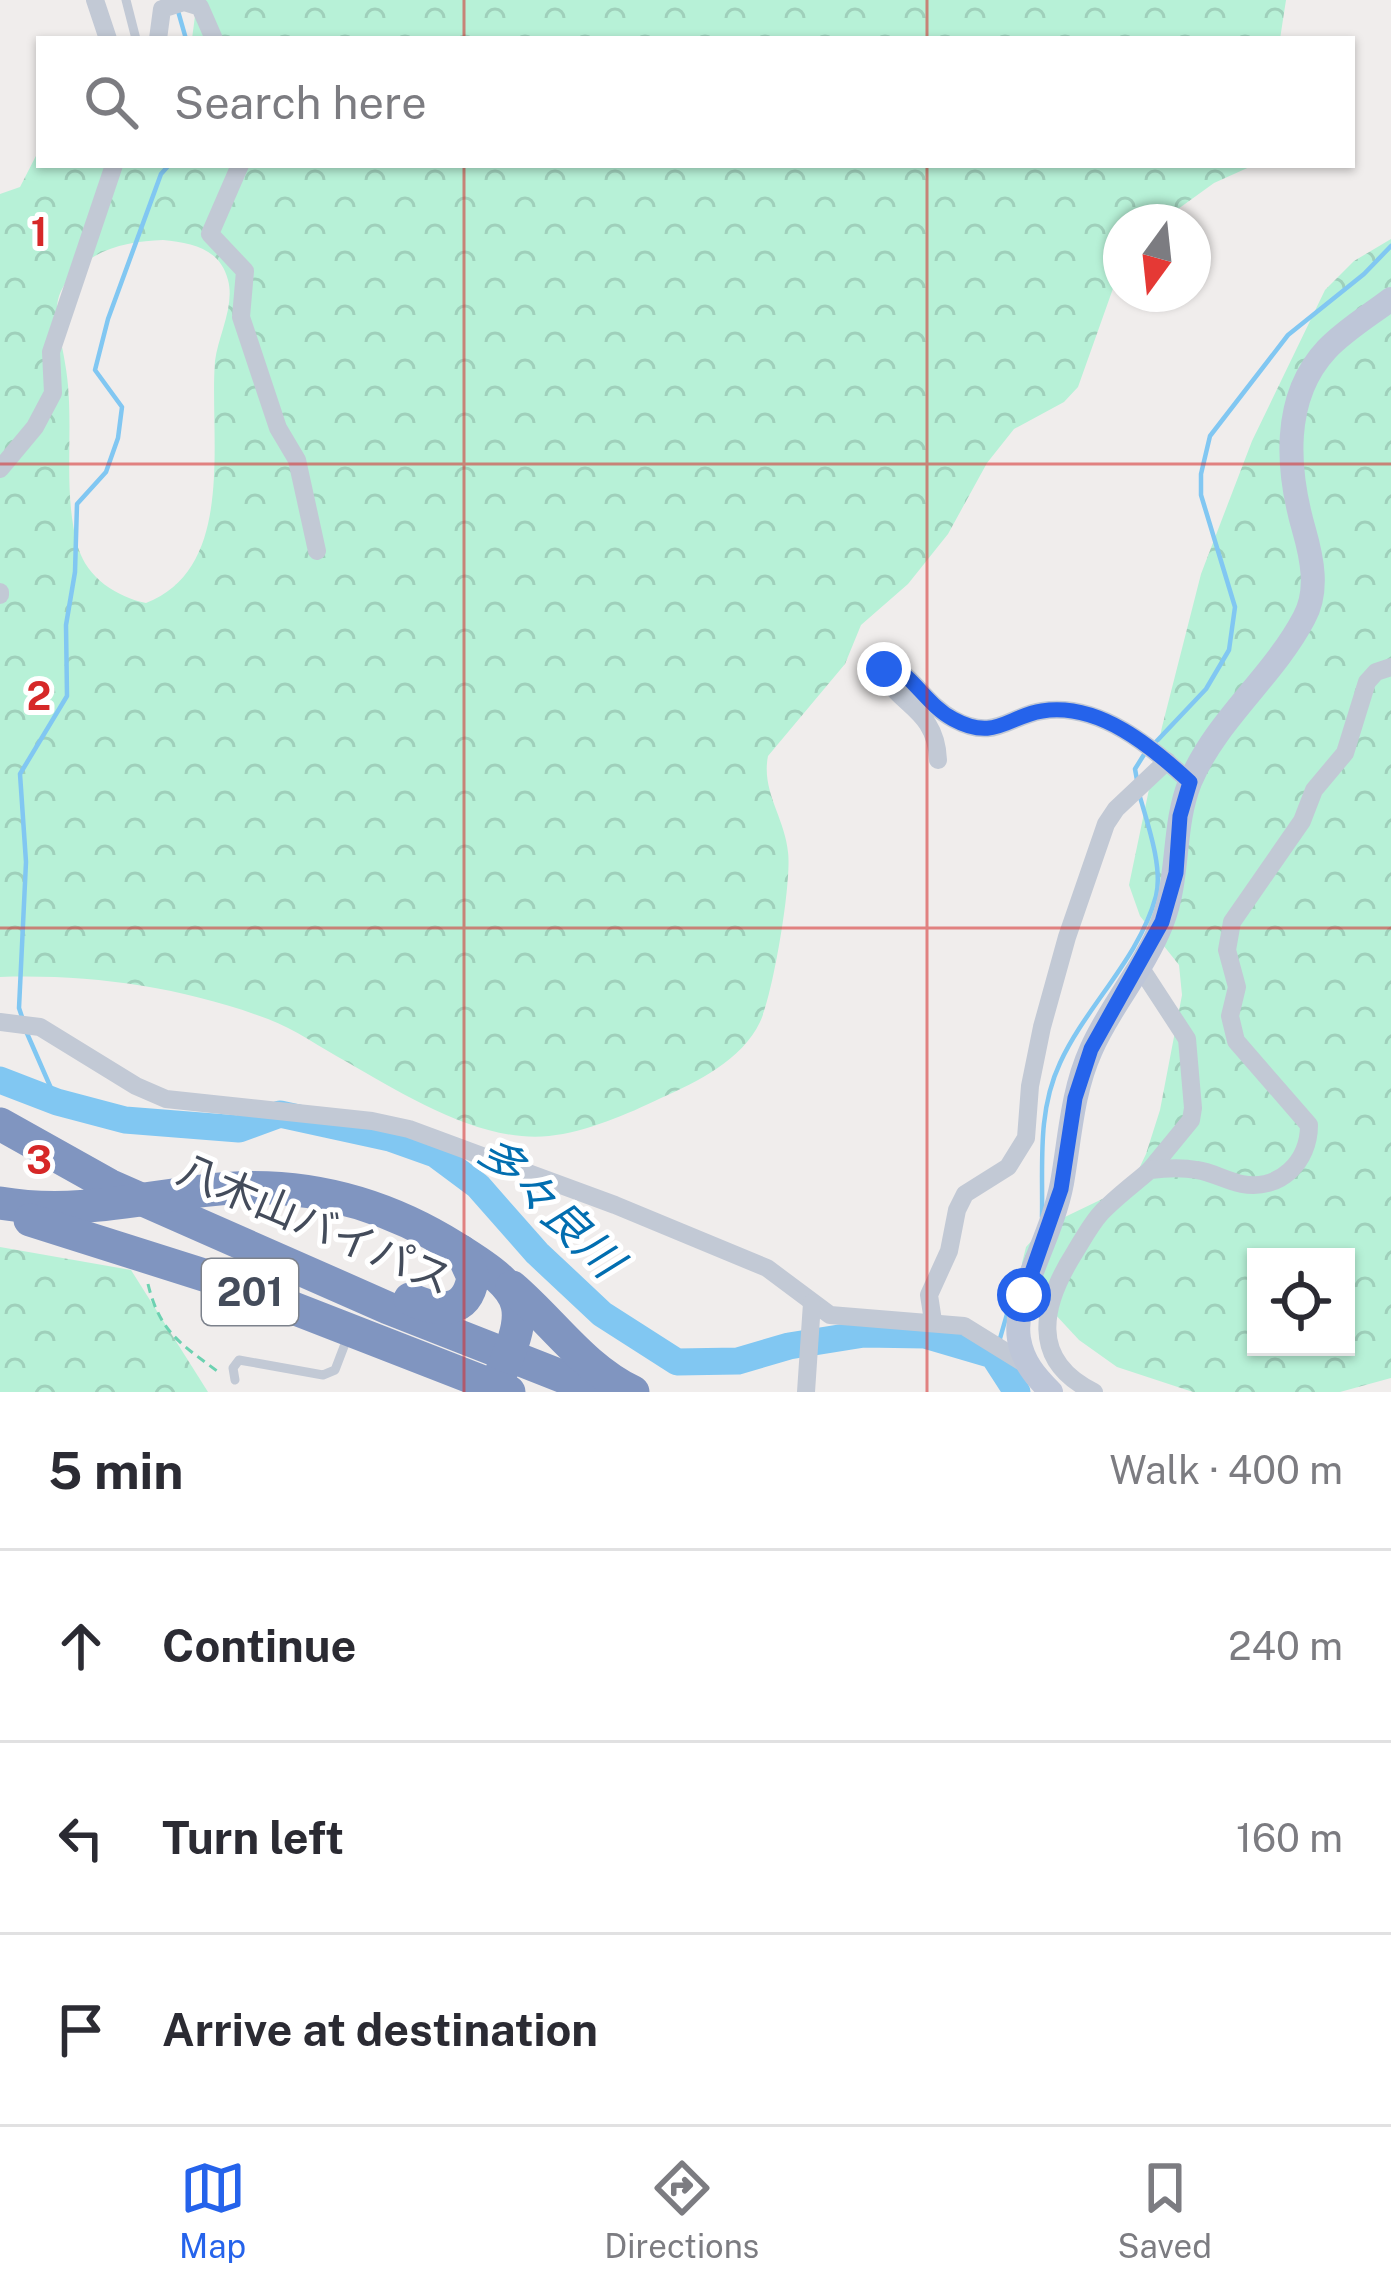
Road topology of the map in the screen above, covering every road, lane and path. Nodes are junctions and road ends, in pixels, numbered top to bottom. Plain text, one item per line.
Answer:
1 (95, 0) edge
2 (126, 0) edge
3 (184, 2) edge
4 (107, 36) edge
5 (135, 36) edge
6 (158, 36) edge
7 (213, 36) edge
8 (113, 168) edge
9 (123, 168) edge
10 (239, 168) edge
11 (110, 186) junction
12 (1391, 298) edge
13 (0, 469) edge
14 (317, 551) dead end
15 (1391, 667) edge
16 (938, 760) dead end
17 (1167, 761) junction
18 (1190, 782) junction
19 (1139, 967) junction
20 (14, 1023) edge
21 (0, 1124) edge
22 (0, 1146) edge
23 (1150, 1170) junction
24 (0, 1206) edge
25 (101, 1207) junction
26 (172, 1214) junction
27 (104, 1241) junction
28 (461, 1251) junction
29 (310, 1273) junction
30 (141, 1274) dead end
31 (511, 1286) junction
32 (812, 1303) junction
33 (933, 1321) junction
34 (349, 1331) junction
35 (1017, 1358) junction
36 (502, 1379) edge
37 (230, 1380) joint
38 (806, 1383) edge
39 (559, 1392) edge
40 (602, 1392) edge
41 (633, 1392) edge
42 (1052, 1392) edge
43 (1094, 1392) edge

1 - 4 street
2 - 5 lane
3 - 6 street
3 - 7 street
8 - 11 street
9 - 11 street
10 - 14 street
11 - 13 street
12 - 18 street
15 - 23 street
16 - 17 street
17 - 18 street
17 - 33 street
18 - 19 street
19 - 23 street
19 - 35 street
20 - 32 street
21 - 26 highway, 八木山バイパス / 201
22 - 26 highway, 八木山バイパス / 201
23 - 43 street
24 - 25 highway, 201
24 - 27 highway, 201
25 - 26 highway, 201
25 - 27 highway
26 - 27 highway
26 - 28 highway, 201
26 - 29 highway, 八木山バイパス / 201
26 - 36 highway, 八木山バイパス / 201
27 - 34 highway, 201
28 - 29 highway
28 - 31 highway, 201
29 - 36 highway, 八木山バイパス / 201
30 - 37 path
31 - 36 highway
31 - 41 highway, 201
32 - 33 street
32 - 38 street
33 - 35 street
34 - 36 highway, 201
34 - 37 lane
35 - 42 street
36 - 39 highway, 八木山バイパス / 201
36 - 40 highway, 八木山バイパス / 201

